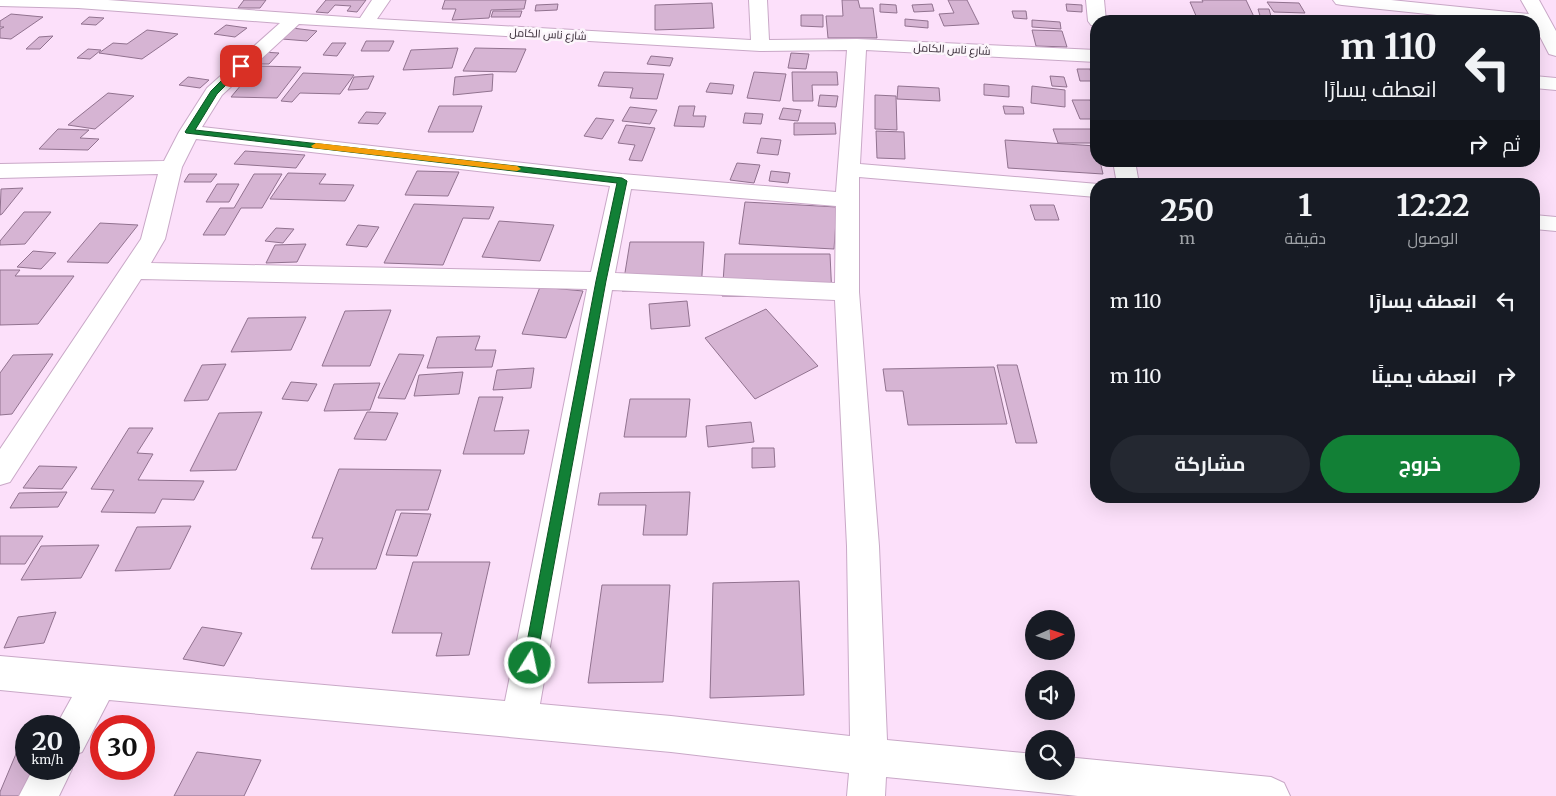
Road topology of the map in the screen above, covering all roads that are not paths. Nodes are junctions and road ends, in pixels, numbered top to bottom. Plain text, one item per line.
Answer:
1 (382, 0) edge
2 (758, 0) edge
3 (1095, 0) edge
4 (1342, 0) edge
5 (1530, 0) edge
6 (0, 1) edge
7 (80, 2) edge
8 (1096, 15) edge
9 (1485, 15) edge
10 (1539, 15) edge
11 (1540, 18) edge
12 (294, 20) junction
13 (1542, 21) joint
14 (365, 24) junction
15 (857, 44) junction
16 (760, 46) junction
17 (1556, 50) edge
18 (1090, 56) edge
19 (1540, 83) edge
20 (1556, 84) edge
21 (189, 132) junction
22 (171, 167) junction
23 (850, 170) junction
24 (0, 171) edge
25 (622, 181) junction
26 (1090, 190) edge
27 (846, 200) junction
28 (1540, 223) edge
29 (1556, 224) edge
30 (134, 271) junction
31 (601, 281) junction
32 (847, 292) junction
33 (0, 473) edge
34 (0, 674) edge
35 (100, 681) junction
36 (80, 718) edge
37 (520, 720) junction
38 (870, 758) junction
39 (47, 780) edge
40 (38, 796) edge
41 (866, 796) edge
42 (1271, 796) edge

1 - 14 street
2 - 16 street
3 - 8 street
4 - 9 street
5 - 10 street
6 - 7 street, شارع ناس الكامل
7 - 12 street, شارع ناس الكامل
11 - 13 street
12 - 14 street, شارع ناس الكامل
12 - 21 street
13 - 17 street
14 - 16 street, شارع ناس الكامل
15 - 16 street, شارع ناس الكامل
15 - 18 street, شارع ناس الكامل
15 - 23 street
19 - 20 street
21 - 22 street
21 - 25 street
22 - 24 street
22 - 30 street
23 - 26 street
23 - 27 street
25 - 27 street
25 - 31 street
27 - 32 street
28 - 29 street
30 - 31 street
30 - 33 street
31 - 32 street
31 - 37 street
32 - 38 street
34 - 35 street
35 - 36 street
35 - 37 street
37 - 38 street
38 - 41 street
38 - 42 street
39 - 40 street

